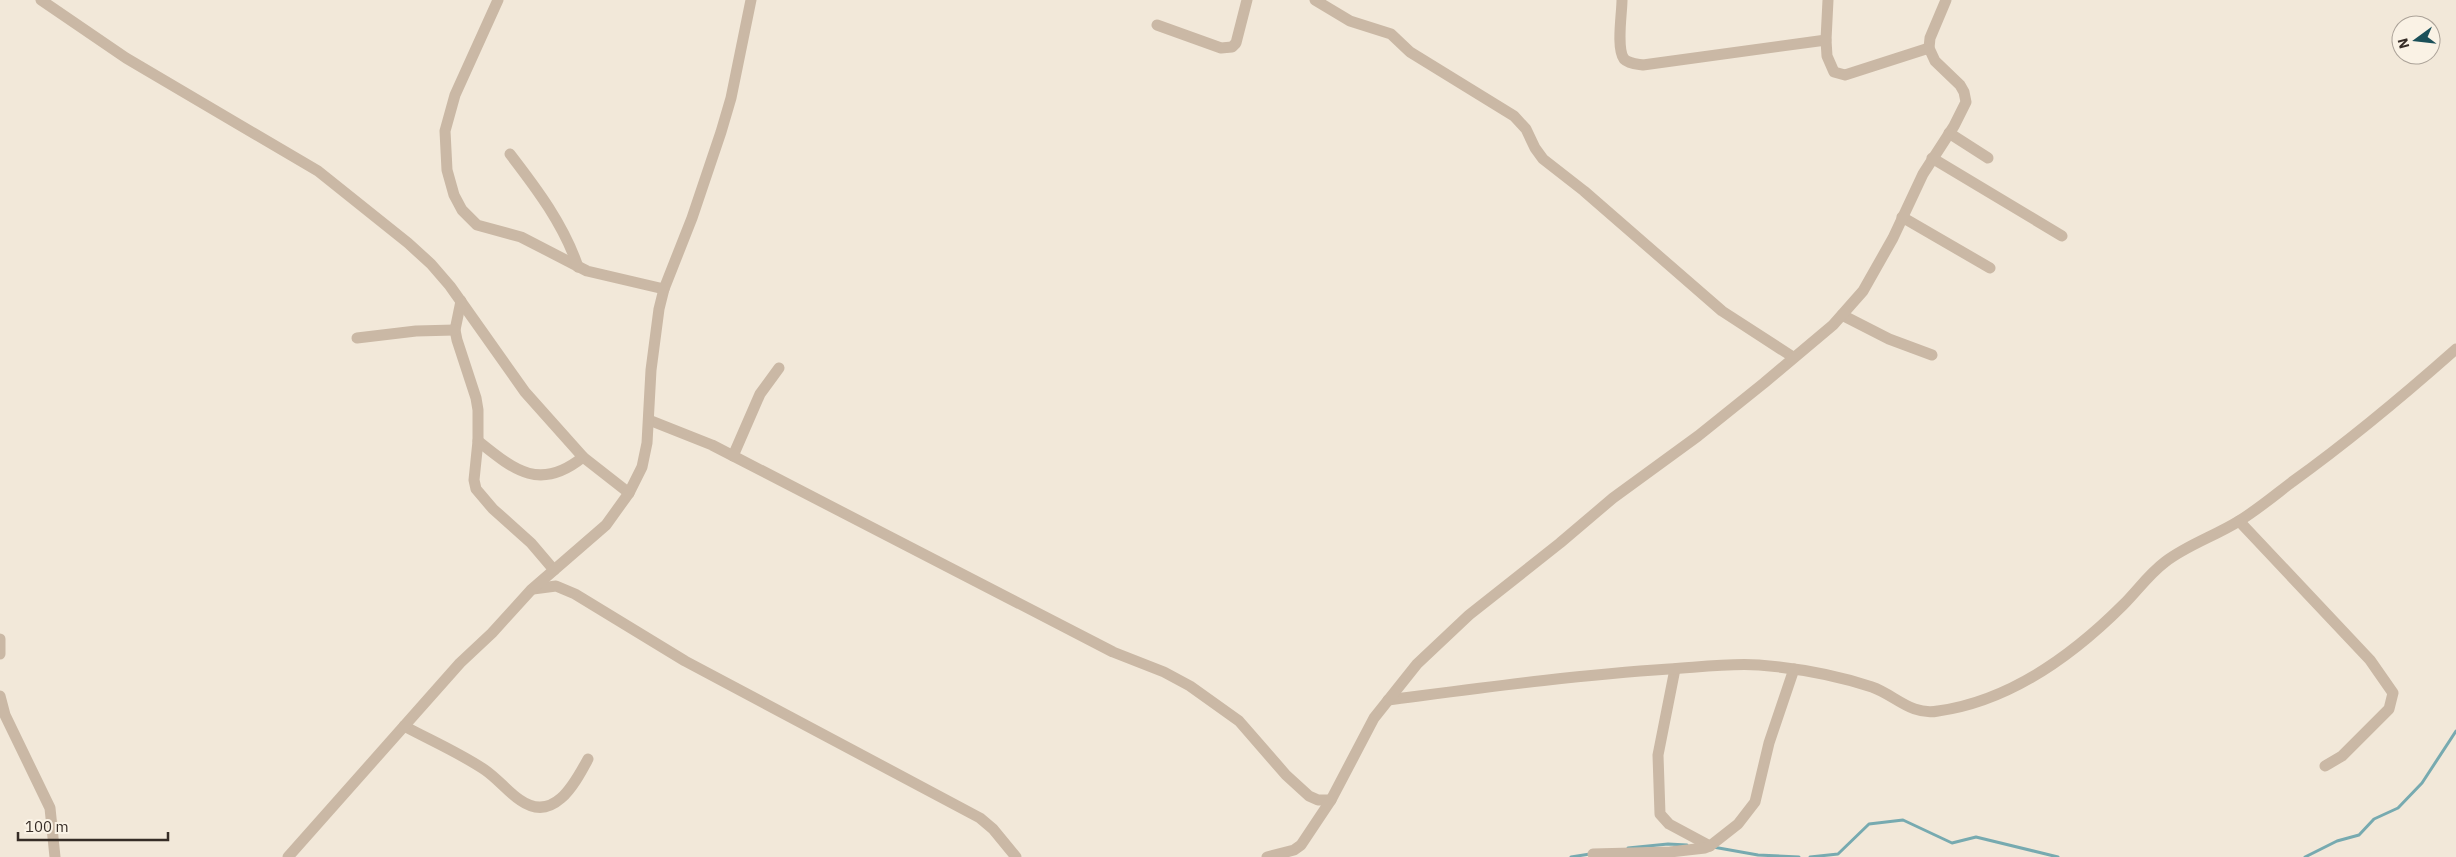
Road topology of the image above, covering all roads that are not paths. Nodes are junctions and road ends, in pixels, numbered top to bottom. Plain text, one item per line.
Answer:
1 (40, 0) edge
2 (498, 0) edge
3 (751, 0) edge
4 (1247, 0) edge
5 (1315, 0) edge
6 (1622, 0) edge
7 (1828, 0) edge
8 (1946, 0) edge
9 (1157, 25) dead end
10 (1826, 40) junction
11 (1929, 48) junction
12 (1949, 133) junction
13 (510, 154) dead end
14 (1932, 158) junction
15 (1988, 158) dead end
16 (1902, 217) junction
17 (2062, 236) dead end
18 (578, 267) junction
19 (1990, 268) dead end
20 (664, 289) junction
21 (461, 301) junction
22 (1842, 315) junction
23 (455, 330) junction
24 (356, 338) dead end
25 (2456, 349) edge
26 (1932, 355) dead end
27 (1793, 357) junction
28 (779, 368) dead end
29 (649, 420) junction
30 (478, 441) junction
31 (733, 456) junction
32 (583, 457) junction
33 (629, 493) junction
34 (2239, 521) junction
35 (554, 570) junction
36 (531, 590) junction
37 (0, 638) edge
38 (0, 654) edge
39 (1675, 669) junction
40 (1794, 669) junction
41 (0, 696) edge
42 (1388, 700) junction
43 (404, 726) junction
44 (588, 759) dead end
45 (2325, 766) dead end
46 (1331, 800) junction
47 (1709, 851) edge
48 (1593, 854) dead end
49 (55, 857) edge
50 (288, 857) edge
51 (1016, 857) edge
52 (1267, 857) edge

1 - 21 street
2 - 18 street
3 - 20 street
4 - 9 street
5 - 27 street
6 - 10 street
7 - 10 street
8 - 11 street
10 - 11 street
11 - 12 street
12 - 14 street
12 - 15 street
13 - 18 street
14 - 16 street
14 - 17 street
16 - 19 street
16 - 22 street
18 - 20 street
20 - 29 street
21 - 23 street
21 - 32 street
22 - 26 street
22 - 27 street
23 - 24 street
23 - 30 street
25 - 34 street
27 - 42 street
28 - 31 street
29 - 31 street
29 - 33 street
30 - 32 street
30 - 35 street
31 - 46 street
32 - 33 street
33 - 35 street
34 - 40 street
34 - 45 street
35 - 36 street
36 - 43 street
36 - 51 street
37 - 38 street
39 - 40 street
39 - 42 street
39 - 47 street
40 - 47 street
41 - 49 street
42 - 46 street
43 - 44 street
43 - 50 street
46 - 52 street
47 - 48 street

